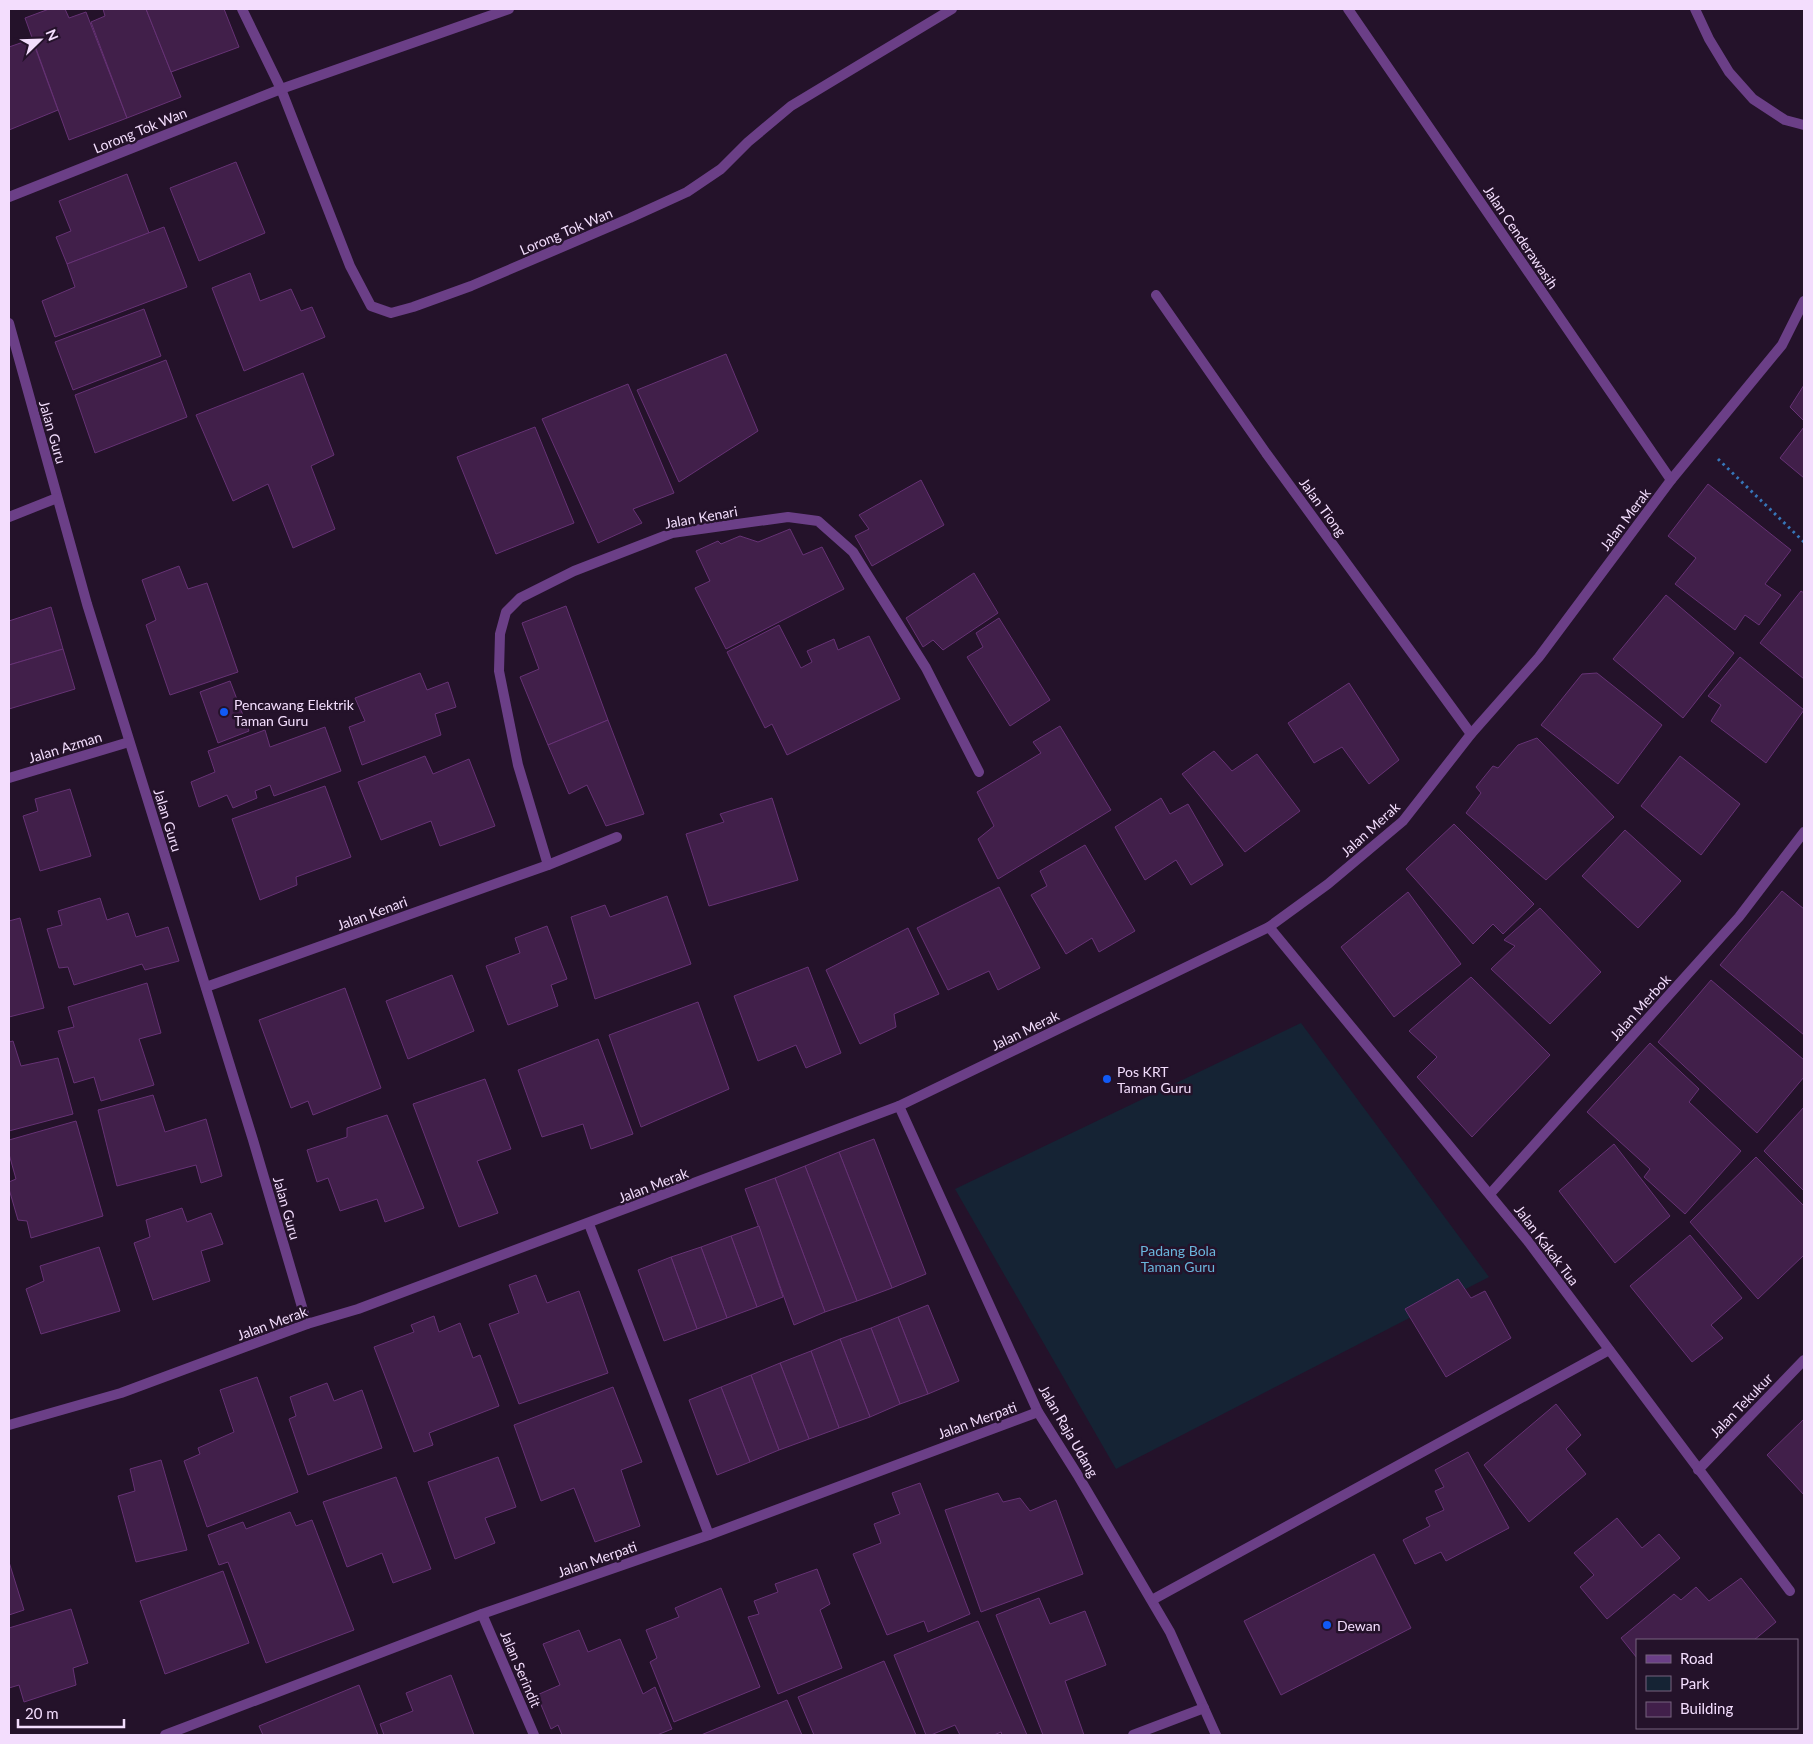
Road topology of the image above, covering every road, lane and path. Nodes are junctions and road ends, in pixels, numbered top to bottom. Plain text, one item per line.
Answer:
1 (242, 9) edge
2 (509, 9) edge
3 (1348, 9) edge
4 (1695, 9) edge
5 (947, 10) edge
6 (281, 89) junction
7 (1804, 124) edge
8 (9, 198) edge
9 (1156, 295) dead end
10 (1804, 301) edge
11 (9, 323) edge
12 (1702, 443) junction
13 (1671, 480) junction
14 (57, 498) junction
15 (9, 516) edge
16 (1804, 542) edge
17 (1471, 734) junction
18 (129, 742) junction
19 (979, 772) dead end
20 (9, 778) edge
21 (1804, 832) edge
22 (617, 838) dead end
23 (548, 865) junction
24 (1269, 927) junction
25 (206, 987) junction
26 (900, 1106) junction
27 (1490, 1194) junction
28 (589, 1224) junction
29 (307, 1324) junction
30 (1609, 1350) junction
31 (1804, 1360) edge
32 (1038, 1412) junction
33 (9, 1425) edge
34 (1698, 1470) junction
35 (709, 1535) junction
36 (1790, 1591) dead end
37 (1152, 1600) junction
38 (482, 1614) junction
39 (1204, 1708) junction
40 (165, 1735) edge
41 (534, 1735) edge
42 (1133, 1735) edge
43 (1216, 1735) edge

1 - 6 street
2 - 6 street, Lorong Tok Wan
3 - 13 street, Jalan Cenderawasih
4 - 7 street
5 - 6 street, Lorong Tok Wan
6 - 8 street, Lorong Tok Wan
9 - 17 street, Jalan Tiong
10 - 12 street, Jalan Merak
11 - 14 street, Jalan Guru
12 - 13 street, Jalan Merak
12 - 16 path
13 - 17 street, Jalan Merak
14 - 15 street
14 - 18 street, Jalan Guru
17 - 24 street, Jalan Merak
18 - 20 street, Jalan Azman
18 - 25 street, Jalan Guru
19 - 23 street, Jalan Kenari
21 - 27 street, Jalan Merbok
22 - 23 street, Jalan Kenari
23 - 25 street, Jalan Kenari
24 - 26 street, Jalan Merak
24 - 27 street, Jalan Kakak Tua
25 - 29 street, Jalan Guru
26 - 28 street, Jalan Merak
26 - 32 street, Jalan Raja Udang
27 - 30 street, Jalan Kakak Tua
28 - 29 street, Jalan Merak
28 - 35 street
29 - 33 street, Jalan Merak
30 - 34 street, Jalan Kakak Tua
30 - 37 street
31 - 34 street, Jalan Tekukur
32 - 35 street, Jalan Merpati
32 - 37 street, Jalan Raja Udang
34 - 36 street, Jalan Kakak Tua
35 - 38 street, Jalan Merpati
37 - 39 street, Jalan Raja Udang
38 - 40 street, Jalan Merpati
38 - 41 street, Jalan Serindit
39 - 42 street
39 - 43 street, Jalan Raja Udang

